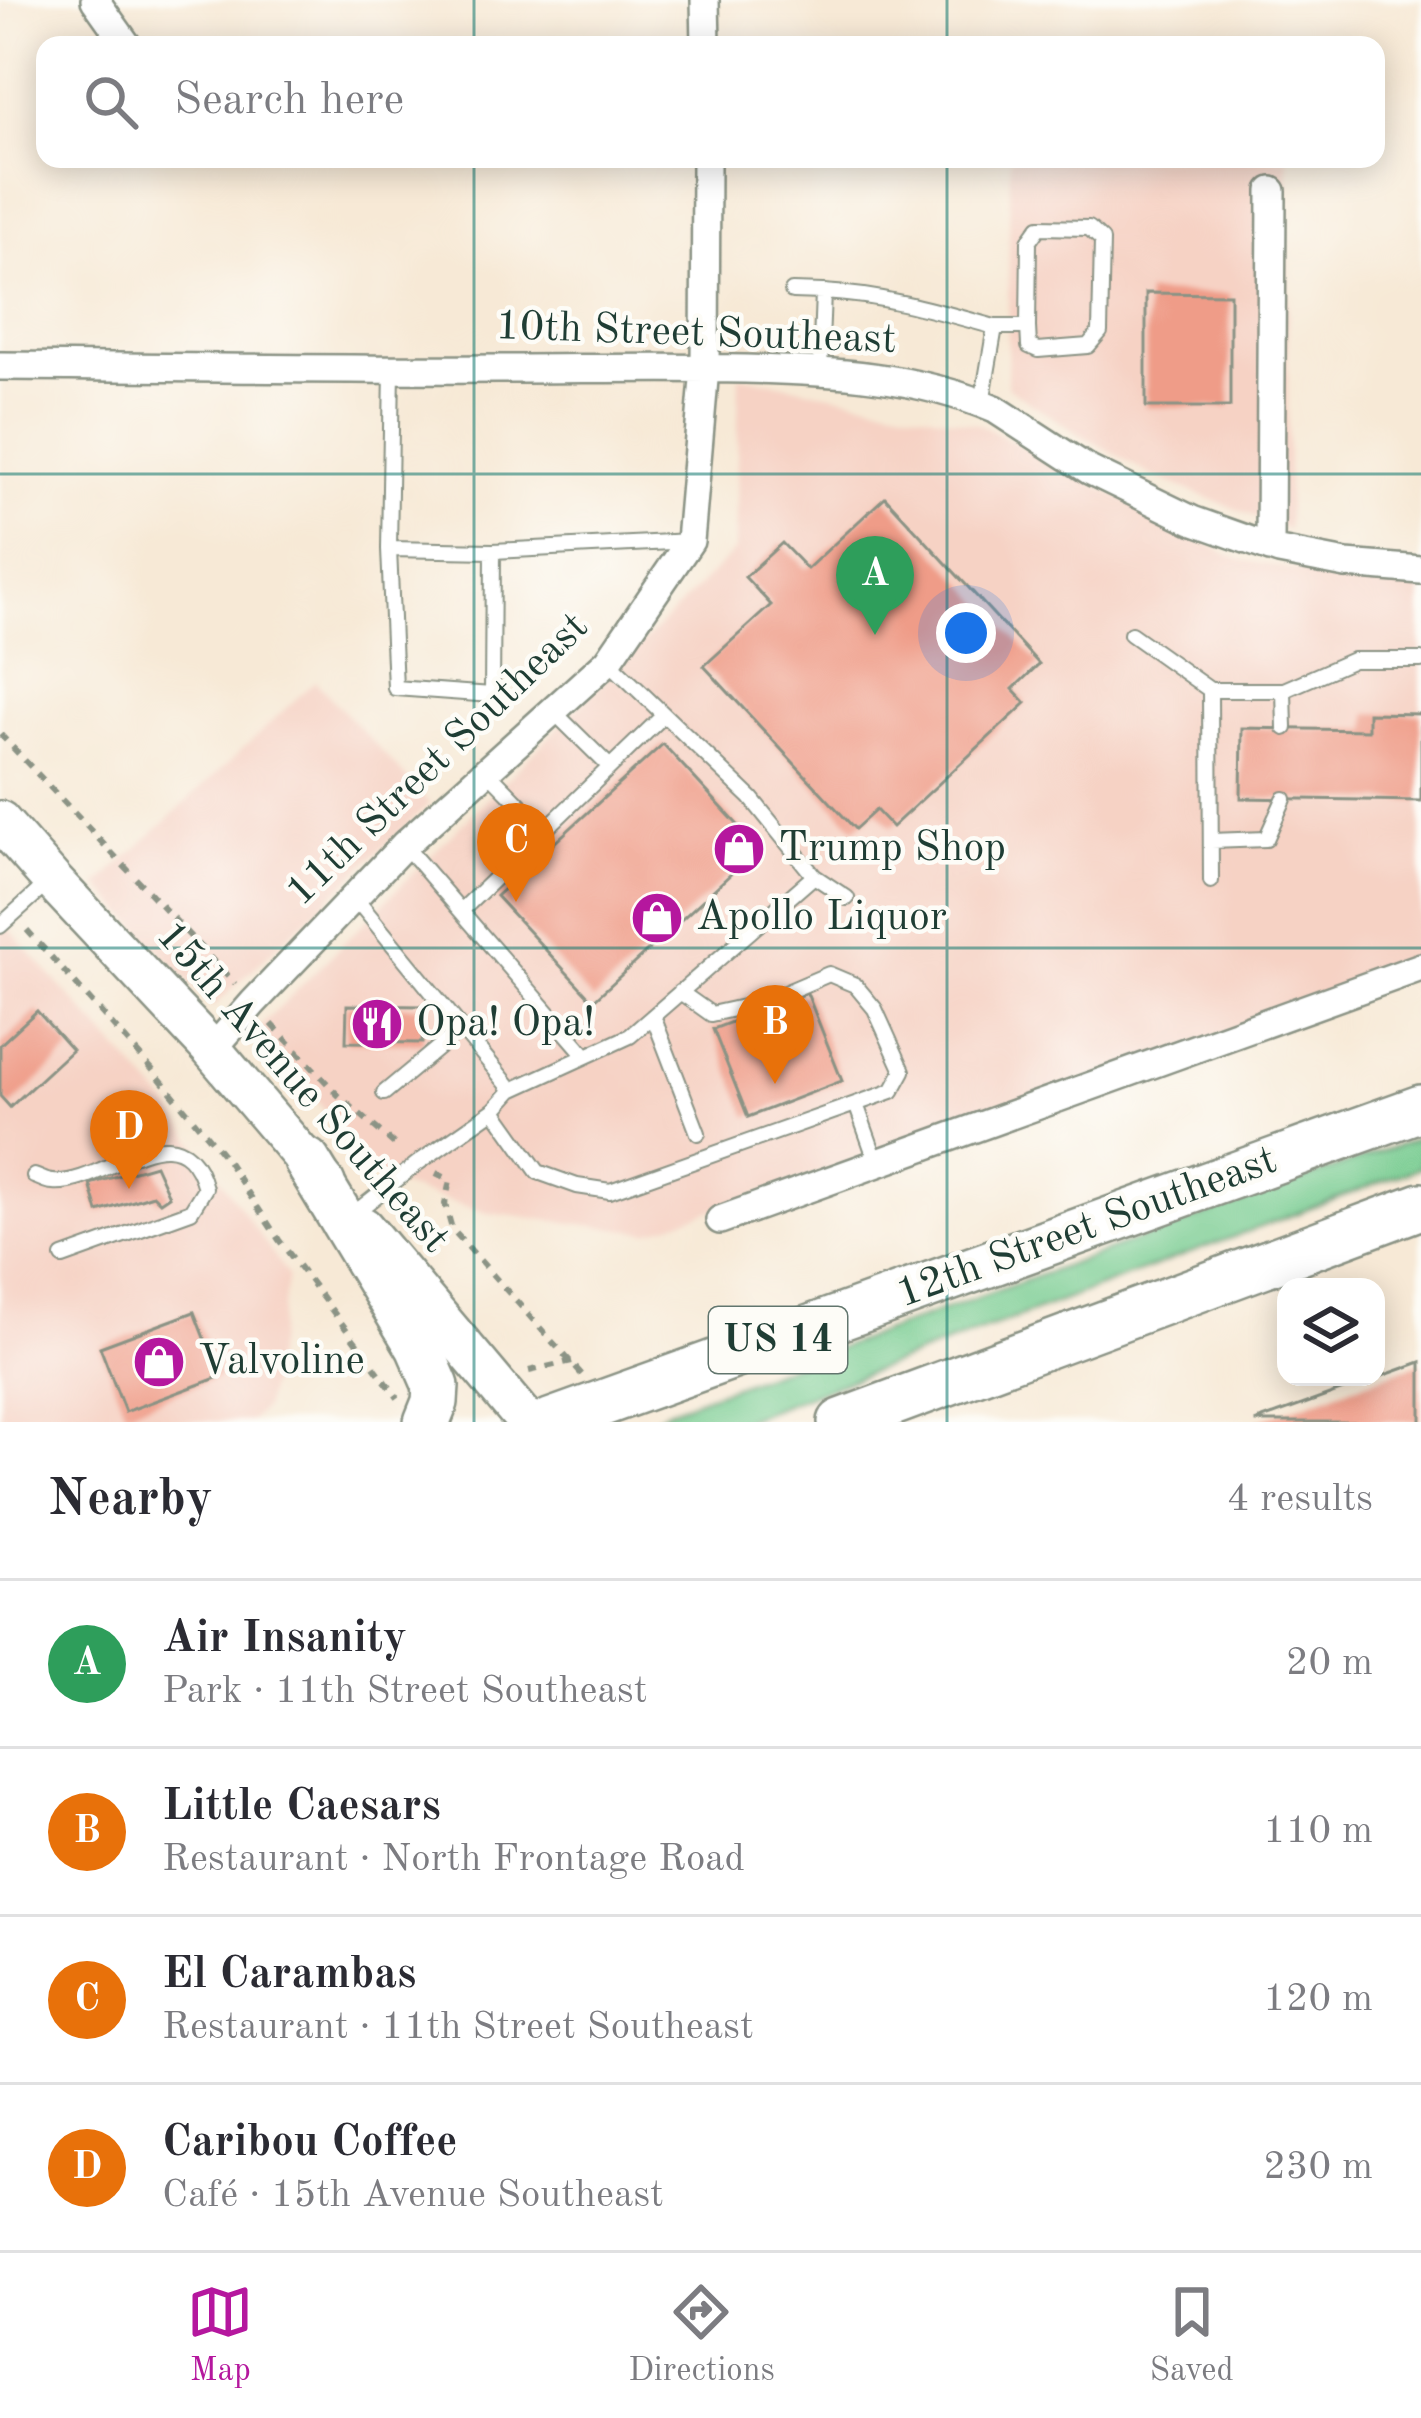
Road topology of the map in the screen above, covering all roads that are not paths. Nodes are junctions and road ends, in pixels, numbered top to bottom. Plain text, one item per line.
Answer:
1 (94, 0) edge
2 (705, 0) edge
3 (120, 36) edge
4 (706, 36) edge
5 (706, 168) edge
6 (1272, 190) dead end
7 (792, 291) dead end
8 (823, 292) junction
9 (995, 327) junction
10 (1028, 327) junction
11 (0, 366) edge
12 (705, 368) junction
13 (392, 369) junction
14 (820, 371) junction
15 (982, 403) junction
16 (689, 541) junction
17 (1270, 548) junction
18 (389, 549) junction
19 (493, 550) junction
20 (1421, 570) edge
21 (1131, 634) dead end
22 (1421, 660) edge
23 (608, 661) junction
24 (1210, 691) junction
25 (1284, 691) junction
26 (553, 711) junction
27 (664, 715) junction
28 (1285, 728) dead end
29 (610, 766) junction
30 (487, 771) junction
31 (1284, 799) dead end
32 (0, 821) edge
33 (544, 830) junction
34 (1210, 841) junction
35 (404, 845) junction
36 (814, 876) junction
37 (52, 880) junction
38 (1211, 881) dead end
39 (355, 898) junction
40 (847, 898) dead end
41 (460, 910) junction
42 (0, 926) edge
43 (1421, 967) edge
44 (680, 992) junction
45 (653, 1016) junction
46 (462, 1028) junction
47 (212, 1050) junction
48 (586, 1056) junction
49 (512, 1090) junction
50 (384, 1093) dead end
51 (856, 1103) junction
52 (1421, 1108) edge
53 (494, 1110) junction
54 (698, 1133) dead end
55 (307, 1162) junction
56 (878, 1163) junction
57 (34, 1176) dead end
58 (1421, 1206) edge
59 (352, 1214) junction
60 (720, 1220) dead end
61 (63, 1257) dead end
62 (427, 1422) edge
63 (527, 1422) edge
64 (550, 1422) edge
65 (841, 1422) edge

1 - 3 street
2 - 4 street
5 - 12 street, 11th Street Southeast
6 - 17 street
7 - 8 lane
8 - 9 lane
8 - 14 lane
9 - 10 lane
9 - 15 lane
10 - 10 lane
11 - 13 street, 10th Street Southeast
12 - 13 street, 10th Street Southeast
12 - 14 street, 10th Street Southeast
12 - 16 street, 11th Street Southeast
13 - 18 lane
14 - 15 street, 10th Street Southeast
15 - 17 street, 10th Street Southeast
16 - 19 lane
16 - 23 street, 11th Street Southeast
17 - 20 street, 10th Street Southeast
18 - 19 lane
18 - 19 lane
21 - 24 lane
22 - 25 lane
23 - 26 street, 11th Street Southeast
23 - 27 lane
24 - 25 lane
24 - 34 lane
25 - 28 lane
26 - 29 lane
26 - 30 street, 11th Street Southeast
27 - 29 lane
27 - 36 lane
29 - 33 lane
30 - 33 lane
30 - 35 street, 11th Street Southeast
31 - 34 lane
32 - 37 main road, 15th Avenue Southeast
33 - 41 lane
34 - 38 lane
35 - 39 street, 11th Street Southeast
35 - 41 lane
36 - 40 lane
36 - 44 lane
37 - 42 lane
37 - 47 main road, 15th Avenue Southeast
39 - 46 lane
39 - 47 street, 11th Street Southeast
41 - 48 lane
43 - 56 street
44 - 45 lane
44 - 51 lane
45 - 48 lane
45 - 54 lane
46 - 49 lane
46 - 50 lane
47 - 55 main road, 15th Avenue Southeast
48 - 49 lane
49 - 53 lane
51 - 53 lane
51 - 56 lane
52 - 64 main road, 12th Street Southeast / US 14
53 - 59 lane
55 - 59 main road, 15th Avenue Southeast
55 - 62 main road
56 - 60 street
57 - 61 lane
58 - 65 main road, US 14
59 - 63 main road, 15th Avenue Southeast

